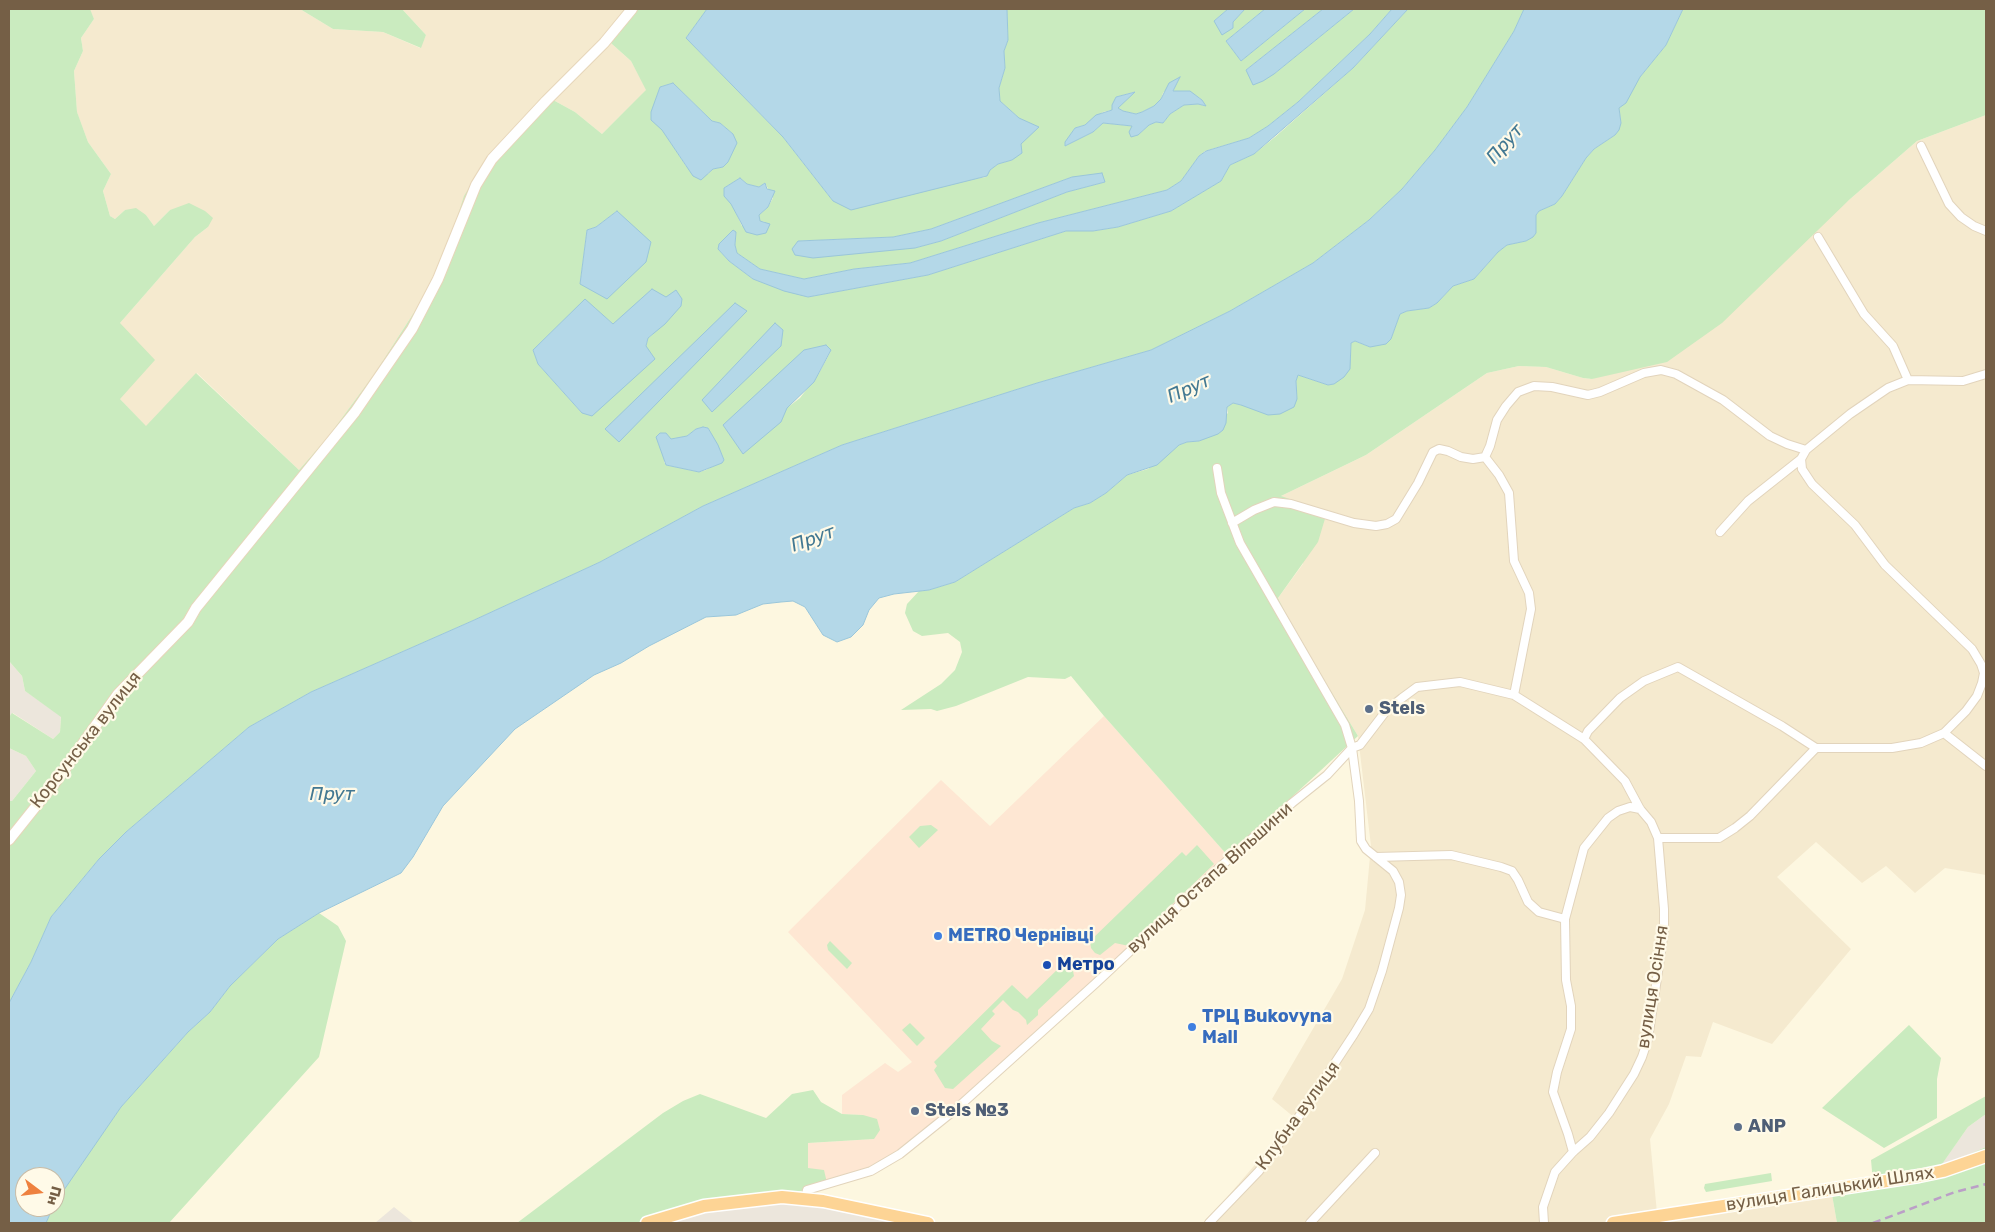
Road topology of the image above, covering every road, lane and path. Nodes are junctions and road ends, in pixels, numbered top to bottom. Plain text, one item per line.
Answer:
1 (632, 9) edge
2 (1921, 146) dead end
3 (1986, 231) edge
4 (1818, 237) dead end
5 (1986, 374) edge
6 (1908, 380) junction
7 (1806, 450) junction
8 (1485, 457) junction
9 (1801, 459) junction
10 (1217, 468) dead end
11 (1232, 523) junction
12 (1720, 532) dead end
13 (1514, 695) junction
14 (1944, 733) junction
15 (1584, 739) junction
16 (1352, 748) junction
17 (1816, 748) junction
18 (1986, 766) edge
19 (1640, 809) junction
20 (1658, 838) junction
21 (9, 840) edge
22 (1376, 857) junction
23 (1565, 919) junction
24 (1573, 1152) junction
25 (1375, 1153) dead end
26 (1986, 1156) edge
27 (805, 1200) junction
28 (646, 1223) edge
29 (928, 1223) edge
30 (1209, 1223) edge
31 (1310, 1223) edge
32 (1544, 1223) edge
33 (1613, 1223) edge

1 - 21 main road, Корсунська вулиця
2 - 3 street
4 - 6 street
5 - 6 street
6 - 7 street
7 - 8 street
7 - 9 street
8 - 11 street
8 - 13 street
9 - 12 street
9 - 14 street
10 - 11 street, Клубна вулиця
11 - 16 street, Клубна вулиця
13 - 15 street, вулиця Остапа Вільшини
13 - 16 street, вулиця Остапа Вільшини
14 - 17 street
14 - 18 street
15 - 17 street
15 - 19 street, вулиця Остапа Вільшини
16 - 22 street, Клубна вулиця
16 - 27 street, вулиця Остапа Вільшини
17 - 20 street
19 - 20 street, вулиця Остапа Вільшини
19 - 23 street
20 - 24 street, вулиця Осіння
22 - 23 street
22 - 30 street, Клубна вулиця
23 - 24 street
24 - 32 street, вулиця Осіння
25 - 31 street
26 - 33 highway, вулиця Галицький Шлях
27 - 28 highway
27 - 29 highway

